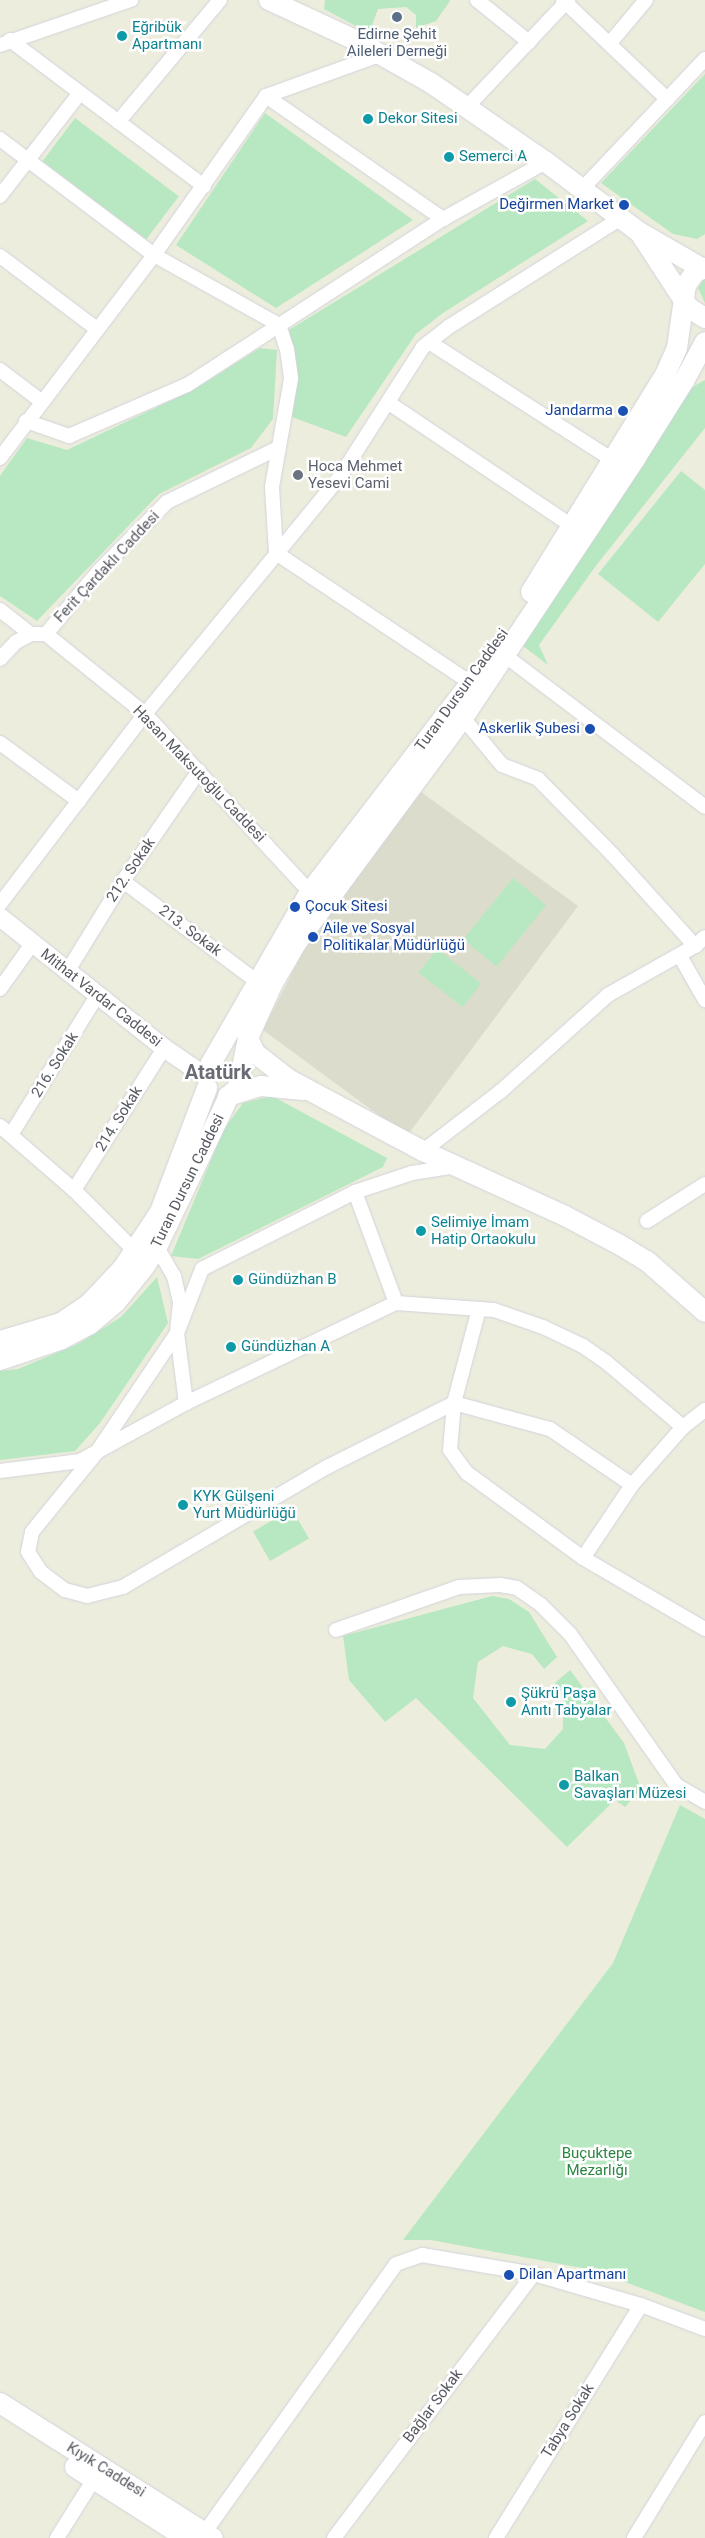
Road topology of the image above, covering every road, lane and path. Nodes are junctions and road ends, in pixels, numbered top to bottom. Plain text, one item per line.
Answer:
1 (130, 0) edge
2 (220, 0) edge
3 (477, 0) edge
4 (646, 0) edge
5 (566, 1) edge
6 (281, 2) edge
7 (5, 42) edge
8 (529, 42) junction
9 (610, 43) junction
10 (382, 54) junction
11 (705, 59) edge
12 (80, 93) junction
13 (266, 96) junction
14 (667, 99) junction
15 (466, 108) junction
16 (118, 122) junction
17 (0, 139) edge
18 (27, 160) junction
19 (546, 162) junction
20 (204, 186) junction
21 (582, 190) junction
22 (0, 196) edge
23 (621, 218) junction
24 (443, 219) junction
25 (639, 232) junction
26 (154, 255) junction
27 (0, 256) edge
28 (704, 268) edge
29 (685, 301) junction
30 (705, 318) edge
31 (279, 324) junction
32 (97, 329) junction
33 (429, 342) junction
34 (705, 342) edge
35 (0, 370) edge
36 (41, 401) junction
37 (389, 403) junction
38 (26, 421) junction
39 (276, 449) junction
40 (0, 458) edge
41 (613, 460) junction
42 (572, 526) junction
43 (276, 553) junction
44 (0, 610) edge
45 (31, 634) junction
46 (46, 634) junction
47 (500, 652) junction
48 (0, 659) edge
49 (471, 683) junction
50 (145, 714) junction
51 (463, 718) junction
52 (0, 743) edge
53 (199, 771) junction
54 (79, 801) junction
55 (705, 807) edge
56 (123, 881) junction
57 (310, 892) junction
58 (0, 904) edge
59 (0, 917) edge
60 (700, 941) edge
61 (32, 944) junction
62 (680, 956) junction
63 (67, 972) junction
64 (256, 981) junction
65 (0, 989) edge
66 (98, 996) junction
67 (705, 1000) edge
68 (248, 1038) junction
69 (164, 1048) junction
70 (240, 1068) junction
71 (207, 1076) junction
72 (304, 1090) junction
73 (229, 1096) junction
74 (6, 1129) edge
75 (423, 1151) junction
76 (456, 1166) junction
77 (705, 1184) edge
78 (74, 1190) junction
79 (355, 1192) junction
80 (647, 1221) dead end
81 (157, 1247) junction
82 (140, 1259) junction
83 (396, 1303) junction
84 (479, 1309) junction
85 (705, 1312) edge
86 (177, 1333) junction
87 (0, 1341) edge
88 (0, 1360) edge
89 (186, 1403) junction
90 (454, 1403) junction
91 (705, 1410) edge
92 (683, 1428) junction
93 (97, 1452) junction
94 (0, 1471) edge
95 (632, 1485) junction
96 (584, 1558) junction
97 (705, 1629) edge
98 (336, 1630) dead end
99 (705, 1802) edge
100 (534, 2274) junction
101 (641, 2305) junction
102 (705, 2329) edge
103 (0, 2403) edge
104 (0, 2418) edge
105 (705, 2422) edge
106 (94, 2479) junction
107 (201, 2536) edge
108 (57, 2538) edge
109 (334, 2538) edge
110 (496, 2538) edge
111 (634, 2538) edge

1 - 7 street
2 - 16 street
3 - 8 street
4 - 9 street
5 - 8 street
5 - 9 street
6 - 10 main road
7 - 12 street
8 - 15 street
9 - 14 street
10 - 13 street
10 - 15 main road
11 - 14 street
12 - 16 street
12 - 18 street
13 - 20 street
13 - 24 street
14 - 21 street
15 - 19 main road
16 - 20 street
17 - 18 street
18 - 22 street
18 - 26 street
19 - 21 main road
19 - 24 street
20 - 26 street
21 - 23 main road
23 - 25 main road
23 - 33 street
24 - 31 street
25 - 28 main road
25 - 29 main road
26 - 31 street
26 - 32 street
27 - 32 street
28 - 29 main road, Turan Dursun Caddesi
29 - 30 main road
29 - 41 main road, Turan Dursun Caddesi
31 - 38 street
31 - 39 street
32 - 36 street
33 - 37 street
33 - 41 street
34 - 47 main road, Turan Dursun Caddesi
35 - 36 street
36 - 38 street
37 - 42 street
37 - 43 street
38 - 40 street
39 - 43 street
39 - 46 street, Ferit Çardaklı Caddesi
41 - 42 main road, Turan Dursun Caddesi
42 - 47 main road, Turan Dursun Caddesi
43 - 49 street
43 - 50 street
44 - 45 street
45 - 46 street
45 - 48 street
46 - 50 street, Hasan Maksutoğlu Caddesi
47 - 49 main road, Turan Dursun Caddesi
47 - 51 main road, Turan Dursun Caddesi
47 - 55 street
49 - 57 main road, Turan Dursun Caddesi
50 - 53 street, Hasan Maksutoğlu Caddesi
50 - 54 street
51 - 60 street
51 - 68 main road, Turan Dursun Caddesi
52 - 54 street
53 - 56 street, 212. Sokak
53 - 57 street, Hasan Maksutoğlu Caddesi
54 - 58 street
56 - 63 street, 212. Sokak
56 - 64 street, 213. Sokak
57 - 64 main road, Turan Dursun Caddesi
59 - 61 street, Mithat Vardar Caddesi
60 - 62 street
61 - 63 street, Mithat Vardar Caddesi
61 - 65 street
62 - 67 street
62 - 75 street
63 - 66 street, Mithat Vardar Caddesi
64 - 71 main road, Turan Dursun Caddesi
66 - 69 street, Mithat Vardar Caddesi
66 - 74 street, 216. Sokak
68 - 70 main road, Turan Dursun Caddesi
68 - 72 main road
69 - 71 street, Mithat Vardar Caddesi
69 - 78 street, 214. Sokak
70 - 71 main road
70 - 72 main road
70 - 73 main road
71 - 73 main road
71 - 82 main road, Turan Dursun Caddesi
72 - 73 main road
72 - 75 main road
73 - 81 main road, Turan Dursun Caddesi
74 - 78 street
75 - 76 main road
76 - 79 street
76 - 85 main road
77 - 80 street
78 - 82 street
79 - 83 street
79 - 86 street
81 - 82 main road, Turan Dursun Caddesi
81 - 86 street
82 - 87 main road, Turan Dursun Caddesi
82 - 88 main road
83 - 84 street
83 - 89 street
84 - 90 street
84 - 92 street
86 - 89 street
86 - 93 street
89 - 93 street
90 - 93 street
90 - 95 street
90 - 96 street
91 - 92 street
92 - 95 street
93 - 94 street
95 - 96 street
96 - 97 street
98 - 99 street
100 - 101 street
100 - 107 street
100 - 109 street, Bağlar Sokak
101 - 102 street
101 - 110 street, Tabya Sokak
103 - 107 main road, Kıyık Caddesi
104 - 106 main road, Kıyık Caddesi
105 - 111 street
106 - 107 main road, Kıyık Caddesi
106 - 108 street

